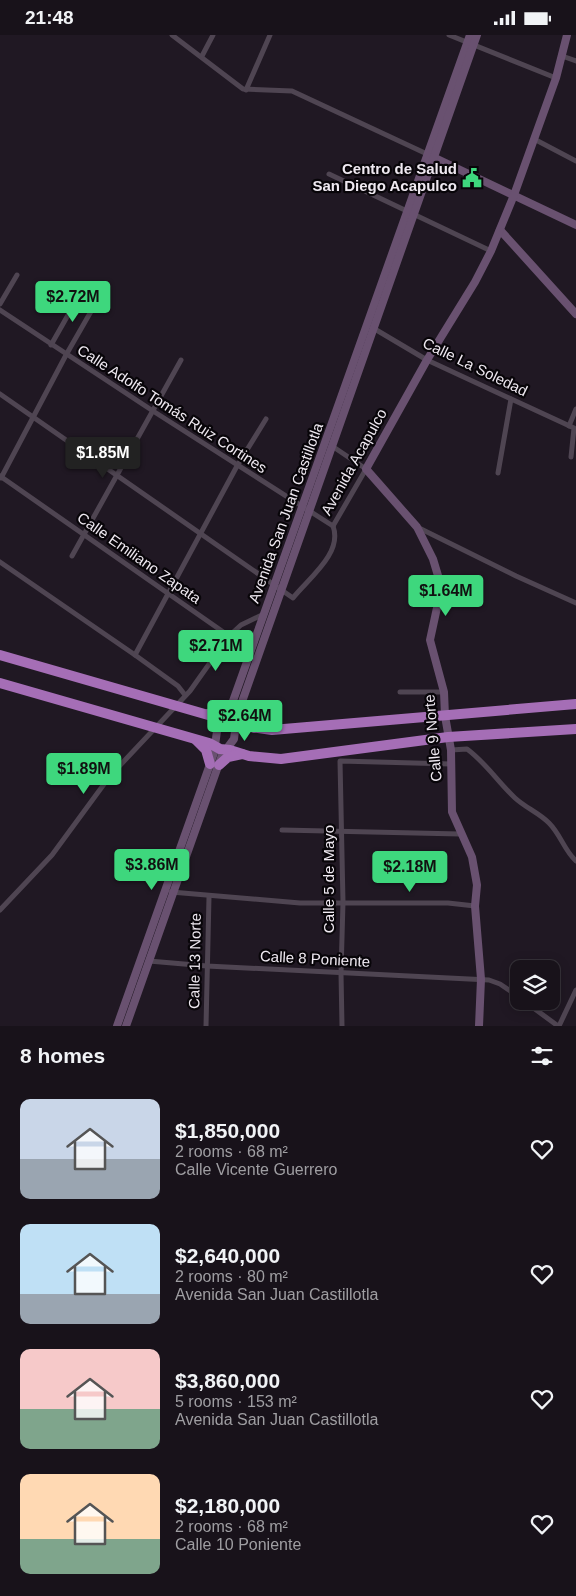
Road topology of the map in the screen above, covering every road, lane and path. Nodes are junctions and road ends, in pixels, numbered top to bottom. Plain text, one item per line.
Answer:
1 (172, 35) edge
2 (213, 35) edge
3 (270, 35) edge
4 (449, 35) edge
5 (477, 35) edge
6 (567, 35) edge
7 (470, 41) edge
8 (562, 56) junction
9 (202, 57) junction
10 (576, 61) edge
11 (556, 78) junction
12 (246, 90) junction
13 (534, 139) junction
14 (431, 156) junction
15 (576, 161) edge
16 (329, 174) dead end
17 (514, 195) junction
18 (411, 213) junction
19 (576, 225) edge
20 (500, 230) junction
21 (491, 251) junction
22 (17, 275) dead end
23 (76, 301) dead end
24 (98, 301) dead end
25 (0, 304) edge
26 (0, 310) edge
27 (576, 314) edge
28 (374, 327) junction
29 (51, 345) junction
30 (66, 355) junction
31 (181, 360) dead end
32 (427, 360) junction
33 (0, 394) edge
34 (511, 399) junction
35 (576, 409) edge
36 (152, 411) junction
37 (33, 416) junction
38 (266, 419) dead end
39 (569, 426) junction
40 (332, 446) junction
41 (571, 457) dead end
42 (237, 466) junction
43 (366, 469) junction
44 (498, 473) dead end
45 (116, 476) junction
46 (0, 478) edge
47 (306, 509) junction
48 (333, 525) junction
49 (416, 527) junction
50 (200, 534) junction
51 (85, 535) junction
52 (72, 556) dead end
53 (0, 562) edge
54 (277, 588) junction
55 (167, 593) junction
56 (576, 603) edge
57 (265, 614) junction
58 (229, 636) junction
59 (0, 655) edge
60 (136, 655) junction
61 (0, 683) edge
62 (400, 692) dead end
63 (444, 692) junction
64 (186, 695) junction
65 (576, 704) edge
66 (176, 705) junction
67 (236, 706) junction
68 (200, 713) junction
69 (445, 716) junction
70 (231, 722) junction
71 (154, 728) junction
72 (254, 728) junction
73 (576, 729) edge
74 (448, 737) junction
75 (196, 739) junction
76 (216, 746) junction
77 (226, 749) junction
78 (451, 750) junction
79 (242, 754) junction
80 (215, 764) junction
81 (451, 764) junction
82 (282, 830) dead end
83 (342, 833) junction
84 (460, 834) junction
85 (576, 861) edge
86 (164, 891) junction
87 (174, 892) junction
88 (209, 897) junction
89 (343, 903) junction
90 (475, 906) junction
91 (0, 911) edge
92 (149, 961) junction
93 (208, 966) junction
94 (341, 973) junction
95 (481, 979) junction
96 (576, 990) edge
97 (510, 991) edge
98 (537, 1010) edge
99 (116, 1026) edge
100 (126, 1026) edge
101 (206, 1026) edge
102 (342, 1026) edge
103 (479, 1026) edge
104 (559, 1026) edge

1 - 9 street
2 - 9 street
3 - 12 street
4 - 7 street
5 - 7 main road, Avenida San Juan Castillotla
6 - 8 main road, Avenida Acapulco
7 - 11 street
7 - 14 main road, Avenida San Juan Castillotla
8 - 10 street
8 - 11 main road, Avenida Acapulco
9 - 12 street
11 - 13 main road, Avenida Acapulco
12 - 14 street
13 - 15 street
13 - 17 main road, Avenida Acapulco
14 - 17 main road
14 - 18 main road, Avenida San Juan Castillotla
16 - 18 street
17 - 19 main road
17 - 20 main road, Avenida Acapulco
18 - 21 street
18 - 28 main road, Avenida San Juan Castillotla
18 - 47 main road, Avenida San Juan Castillotla
20 - 21 main road, Avenida Acapulco
20 - 27 main road
21 - 32 main road, Avenida Acapulco
22 - 25 street
23 - 29 street
24 - 30 street
26 - 29 street, Calle Adolfo Tomás Ruiz Cortines
28 - 32 street, Calle La Soledad
28 - 40 main road, Avenida San Juan Castillotla
29 - 30 street, Calle Adolfo Tomás Ruiz Cortines
30 - 36 street, Calle Adolfo Tomás Ruiz Cortines
30 - 37 street
31 - 36 street
32 - 34 street, Calle La Soledad
32 - 43 main road, Avenida Acapulco
33 - 37 street
34 - 39 street, Calle La Soledad
34 - 44 street
35 - 39 street
36 - 42 street, Calle Adolfo Tomás Ruiz Cortines
36 - 45 street
37 - 45 street
37 - 46 street
38 - 42 street
39 - 41 street
40 - 43 street
40 - 47 main road, Avenida San Juan Castillotla
42 - 47 street, Calle Adolfo Tomás Ruiz Cortines
42 - 50 street
43 - 48 street, Avenida Acapulco
43 - 49 main road, Calle 9 Norte
45 - 50 street
45 - 51 street
46 - 51 street, Calle Emiliano Zapata
47 - 48 street, Calle Adolfo Tomás Ruiz Cortines
47 - 54 main road, Avenida San Juan Castillotla
48 - 54 street, Avenida Acapulco
49 - 56 street
49 - 63 main road, Calle 9 Norte
50 - 54 street
50 - 55 street
51 - 52 street
51 - 55 street, Calle Emiliano Zapata
53 - 60 street
54 - 57 main road, Avenida San Juan Castillotla
54 - 67 main road, Avenida San Juan Castillotla
55 - 58 street, Calle Emiliano Zapata
55 - 60 street
57 - 58 street
57 - 67 main road, Avenida San Juan Castillotla
58 - 64 street
59 - 66 highway
60 - 64 street
61 - 71 highway
62 - 63 street
63 - 69 main road, Calle 9 Norte
64 - 66 street
65 - 69 highway
66 - 68 highway
66 - 71 street
67 - 68 highway
67 - 70 main road, Avenida San Juan Castillotla
67 - 72 highway
68 - 70 highway
69 - 72 highway
69 - 74 main road, Calle 9 Norte
70 - 72 highway
70 - 76 main road, Avenida San Juan Castillotla
70 - 77 main road, Avenida San Juan Castillotla
71 - 75 highway
71 - 91 street
73 - 74 highway
74 - 78 main road, Calle 9 Norte
74 - 79 highway
75 - 76 highway
75 - 80 highway
76 - 77 highway
76 - 80 main road, Avenida San Juan Castillotla
77 - 79 highway
77 - 80 main road, Avenida San Juan Castillotla
78 - 81 main road, Calle 9 Norte
78 - 85 street
79 - 80 highway
80 - 86 main road, Avenida San Juan Castillotla
80 - 87 main road, Avenida San Juan Castillotla
81 - 83 street, Calle 5 de Mayo
81 - 84 main road, Calle 9 Norte
82 - 83 street
83 - 84 street
83 - 89 street, Calle 5 de Mayo
84 - 90 main road, Calle 9 Norte
86 - 87 street
86 - 99 main road, Avenida San Juan Castillotla
87 - 88 street
87 - 92 main road, Avenida San Juan Castillotla
88 - 89 street
88 - 93 street, Calle 13 Norte
89 - 90 street
89 - 94 street, Calle 5 de Mayo
90 - 95 main road, Calle 9 Norte
92 - 93 street, Calle 8 Poniente
92 - 100 main road, Avenida San Juan Castillotla
93 - 94 street, Calle 8 Poniente
93 - 101 street, Calle 13 Norte
94 - 95 street, Calle 8 Poniente
94 - 102 street, Calle 5 de Mayo
95 - 97 street, Calle 8 Poniente
95 - 103 main road, Calle 9 Norte
96 - 104 street
98 - 104 street

